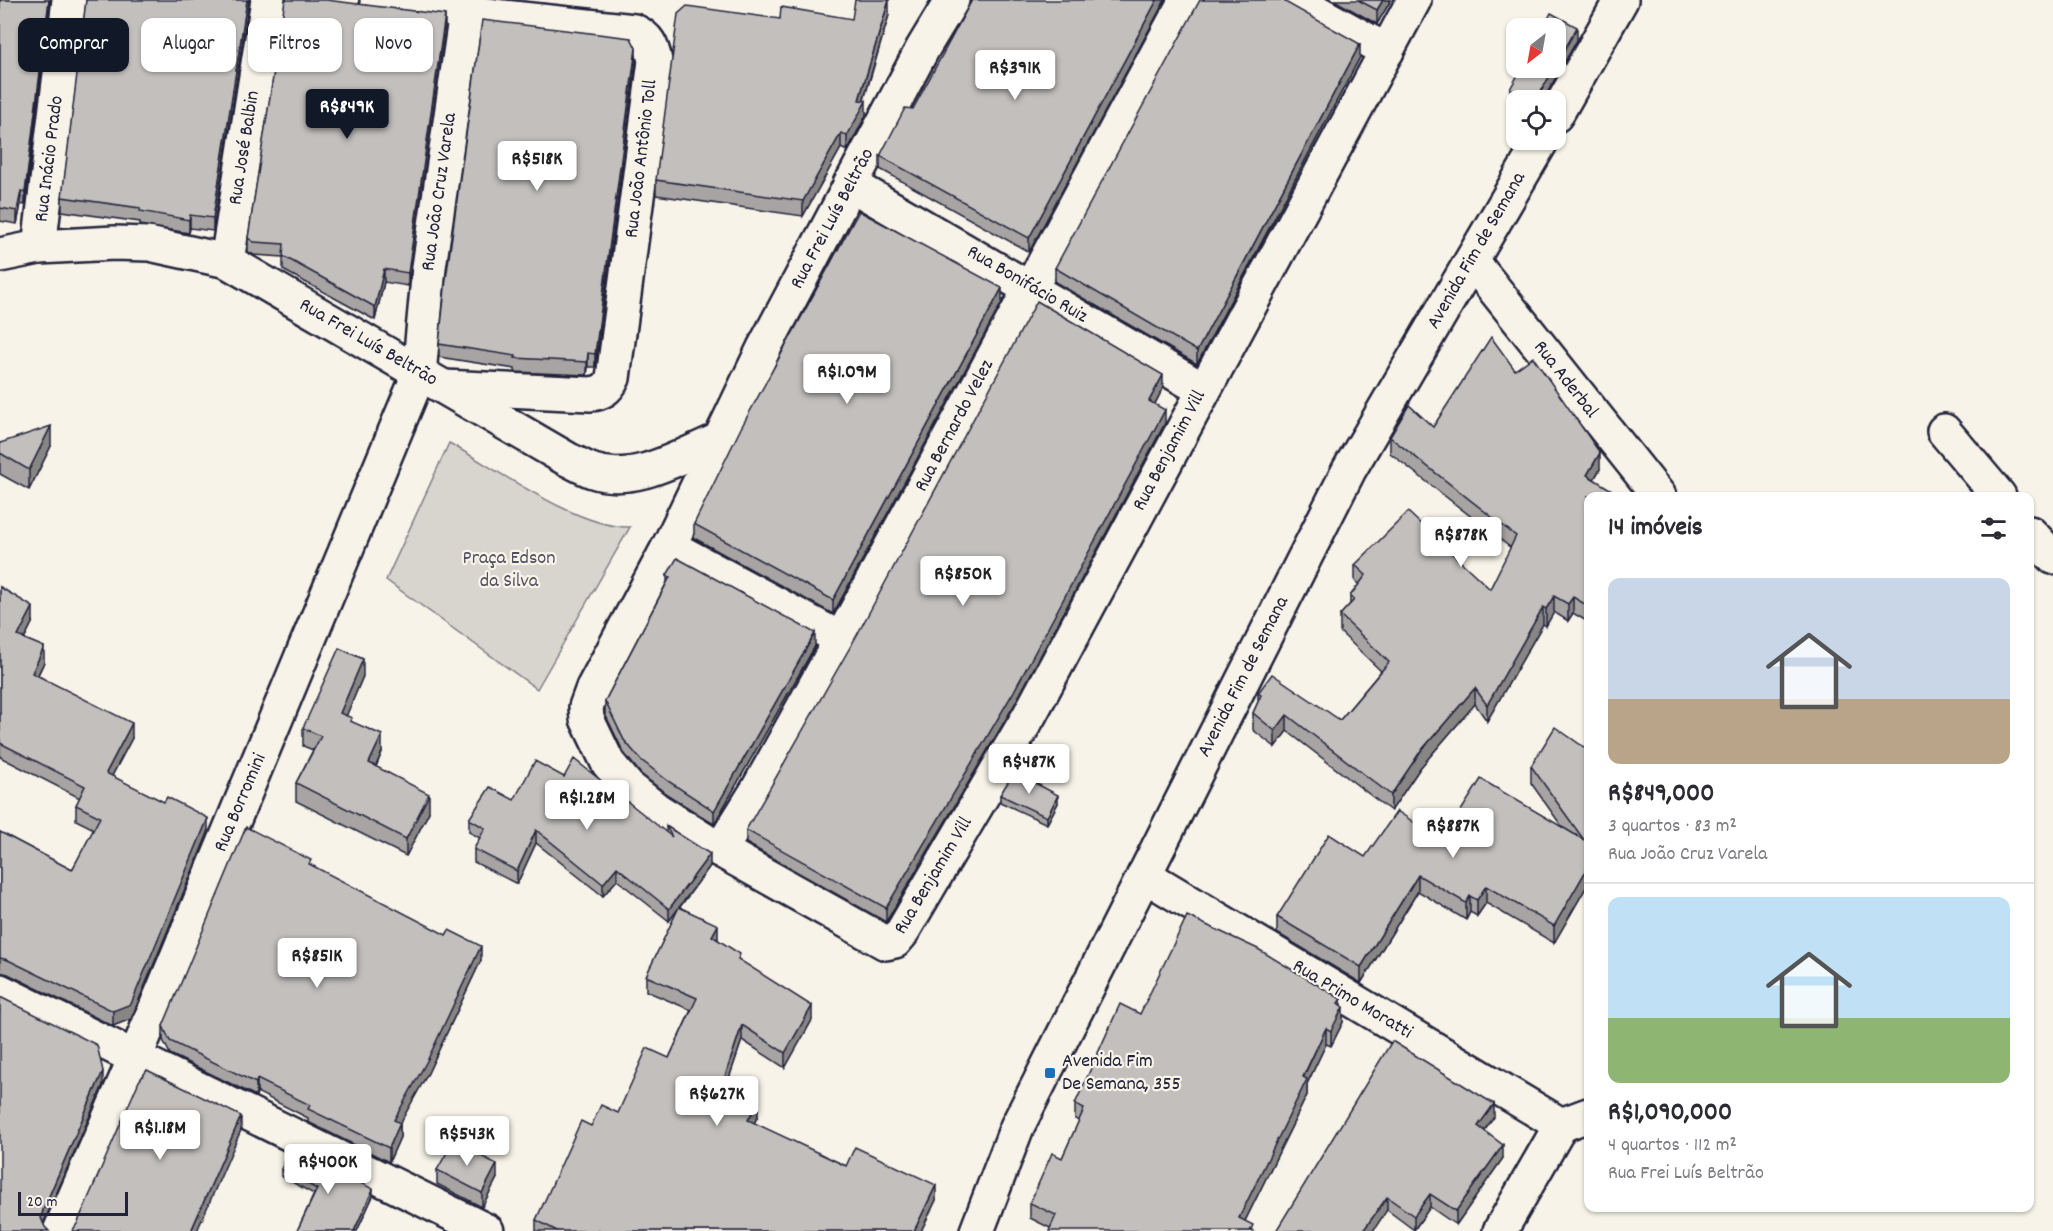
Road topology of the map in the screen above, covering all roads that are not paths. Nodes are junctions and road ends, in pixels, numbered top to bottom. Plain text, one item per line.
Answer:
1 (69, 0) edge
2 (268, 0) edge
3 (377, 0) edge
4 (952, 0) edge
5 (1186, 0) edge
6 (1294, 0) edge
7 (1414, 0) edge
8 (1621, 0) edge
9 (466, 12) junction
10 (1387, 51) junction
11 (1566, 97) edge
12 (1536, 150) edge
13 (850, 184) junction
14 (39, 248) junction
15 (0, 255) edge
16 (227, 261) junction
17 (1472, 261) junction
18 (1030, 288) junction
19 (432, 380) junction
20 (1202, 389) junction
21 (1944, 431) dead end
22 (719, 440) junction
23 (1656, 492) edge
24 (1996, 492) edge
25 (2034, 537) edge
26 (669, 546) junction
27 (2053, 557) edge
28 (841, 639) junction
29 (720, 850) junction
30 (1144, 875) junction
31 (0, 991) edge
32 (135, 1058) junction
33 (1575, 1120) edge
34 (60, 1231) edge
35 (487, 1231) edge
36 (977, 1231) edge
37 (1500, 1231) edge

1 - 14 street, Rua Inácio Prado
2 - 16 street, Rua José Balbin
3 - 9 street, Rua João Antônio Toll
4 - 13 street, Rua Frei Luís Beltrão
5 - 18 street, Rua Bernardo Velez
6 - 10 street
7 - 10 street, Rua Benjamim Vill
8 - 11 street
9 - 19 street, Rua João Cruz Varela
9 - 19 street, Rua João Antônio Toll
10 - 20 street, Rua Benjamim Vill
12 - 17 street, Avenida Fim de Semana
13 - 18 street, Rua Bonifácio Ruiz
13 - 22 street, Rua Frei Luís Beltrão
14 - 15 street, Rua Frei Luís Beltrão
14 - 16 street, Rua Frei Luís Beltrão
16 - 19 street, Rua Frei Luís Beltrão
17 - 23 street, Rua Aderbal
17 - 30 street, Avenida Fim de Semana
18 - 20 street, Rua Bonifácio Ruiz
18 - 28 street, Rua Bernardo Velez
19 - 22 street, Rua Frei Luís Beltrão
19 - 32 street, Rua Borromini
20 - 29 street, Rua Benjamim Vill
21 - 24 street
22 - 26 street, Rua Frei Luís Beltrão
25 - 27 street
26 - 28 street
26 - 29 street, Rua Benjamim Vill
28 - 29 street, Rua Bernardo Velez
30 - 33 street, Rua Primo Moratti
30 - 36 street, Avenida Fim de Semana
31 - 32 street
32 - 34 street, Rua Borromini
32 - 35 street
33 - 37 street

